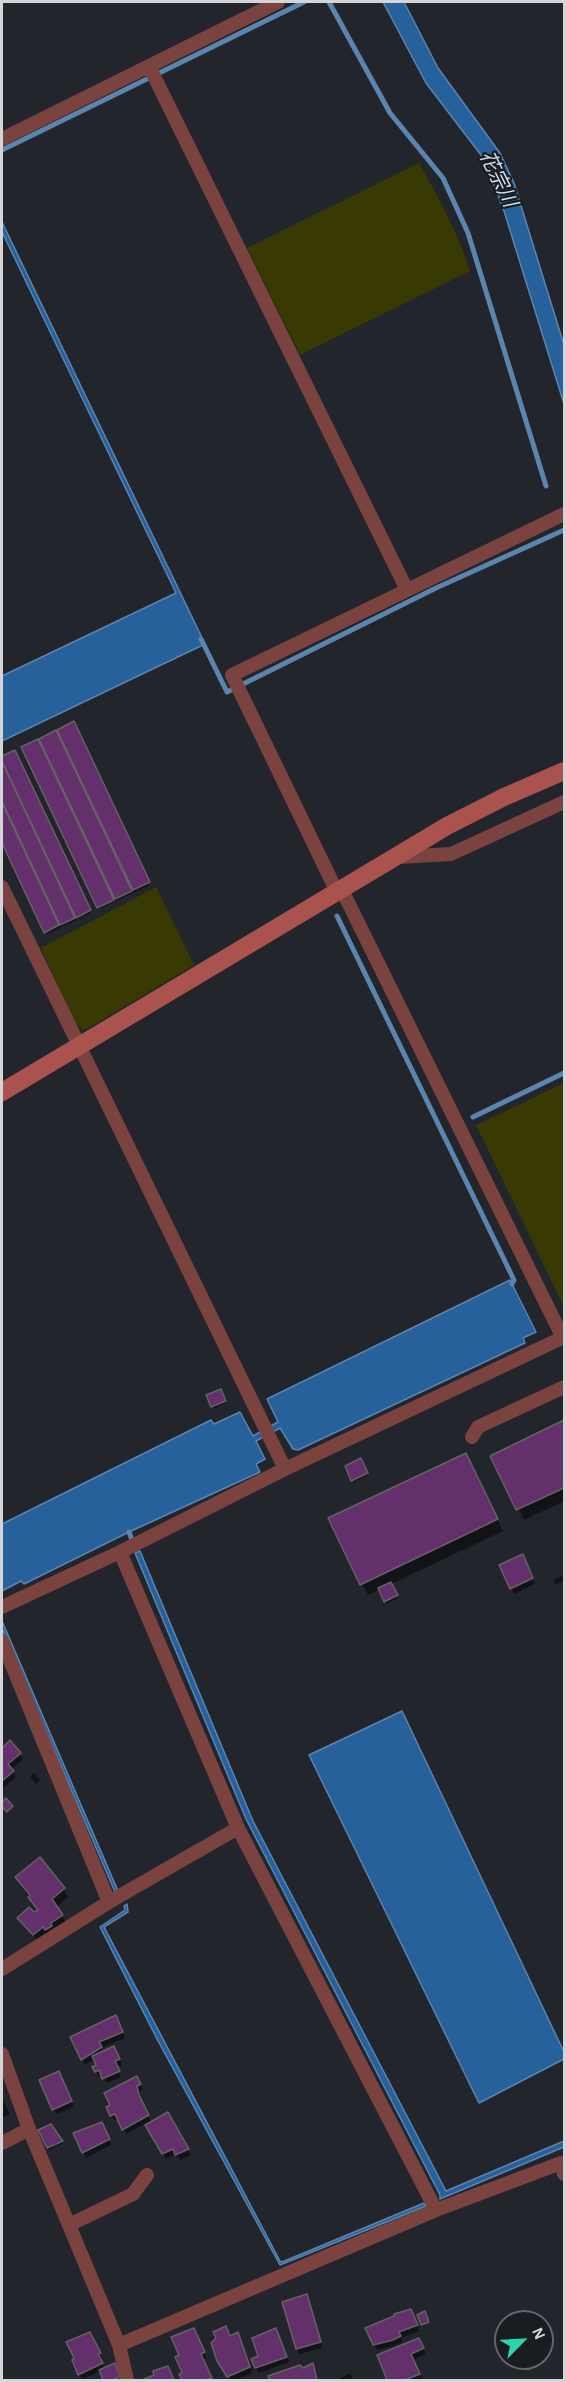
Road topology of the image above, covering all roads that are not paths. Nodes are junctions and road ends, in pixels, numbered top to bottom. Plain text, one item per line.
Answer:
1 (278, 2) edge
2 (149, 66) junction
3 (2, 139) edge
4 (564, 514) edge
5 (407, 590) junction
6 (564, 771) edge
7 (564, 802) edge
8 (397, 857) junction
9 (2, 887) edge
10 (340, 891) junction
11 (79, 1046) junction
12 (2, 1092) edge
13 (564, 1337) edge
14 (564, 1387) edge
15 (472, 1437) dead end
16 (285, 1469) junction
17 (120, 1552) junction
18 (2, 1608) edge
19 (2, 1641) edge
20 (238, 1828) junction
21 (110, 1902) junction
22 (2, 1969) edge
23 (2, 2054) edge
24 (29, 2129) junction
25 (2, 2143) edge
26 (564, 2174) edge
27 (147, 2175) dead end
28 (436, 2210) junction
29 (69, 2226) junction
30 (119, 2344) junction
31 (127, 2380) edge

1 - 2 street
2 - 3 street
2 - 5 street
4 - 5 street
5 - 10 street
6 - 8 street
7 - 8 street
8 - 10 street
9 - 11 street
10 - 11 street
10 - 13 street
11 - 12 street
11 - 16 street
13 - 16 street
14 - 15 street
16 - 17 street
17 - 18 street
17 - 20 street
19 - 21 street
20 - 21 street
20 - 28 street
21 - 22 street
23 - 24 street
24 - 25 street
24 - 29 street
26 - 28 street
27 - 29 street
28 - 30 street
29 - 30 street
30 - 31 street

